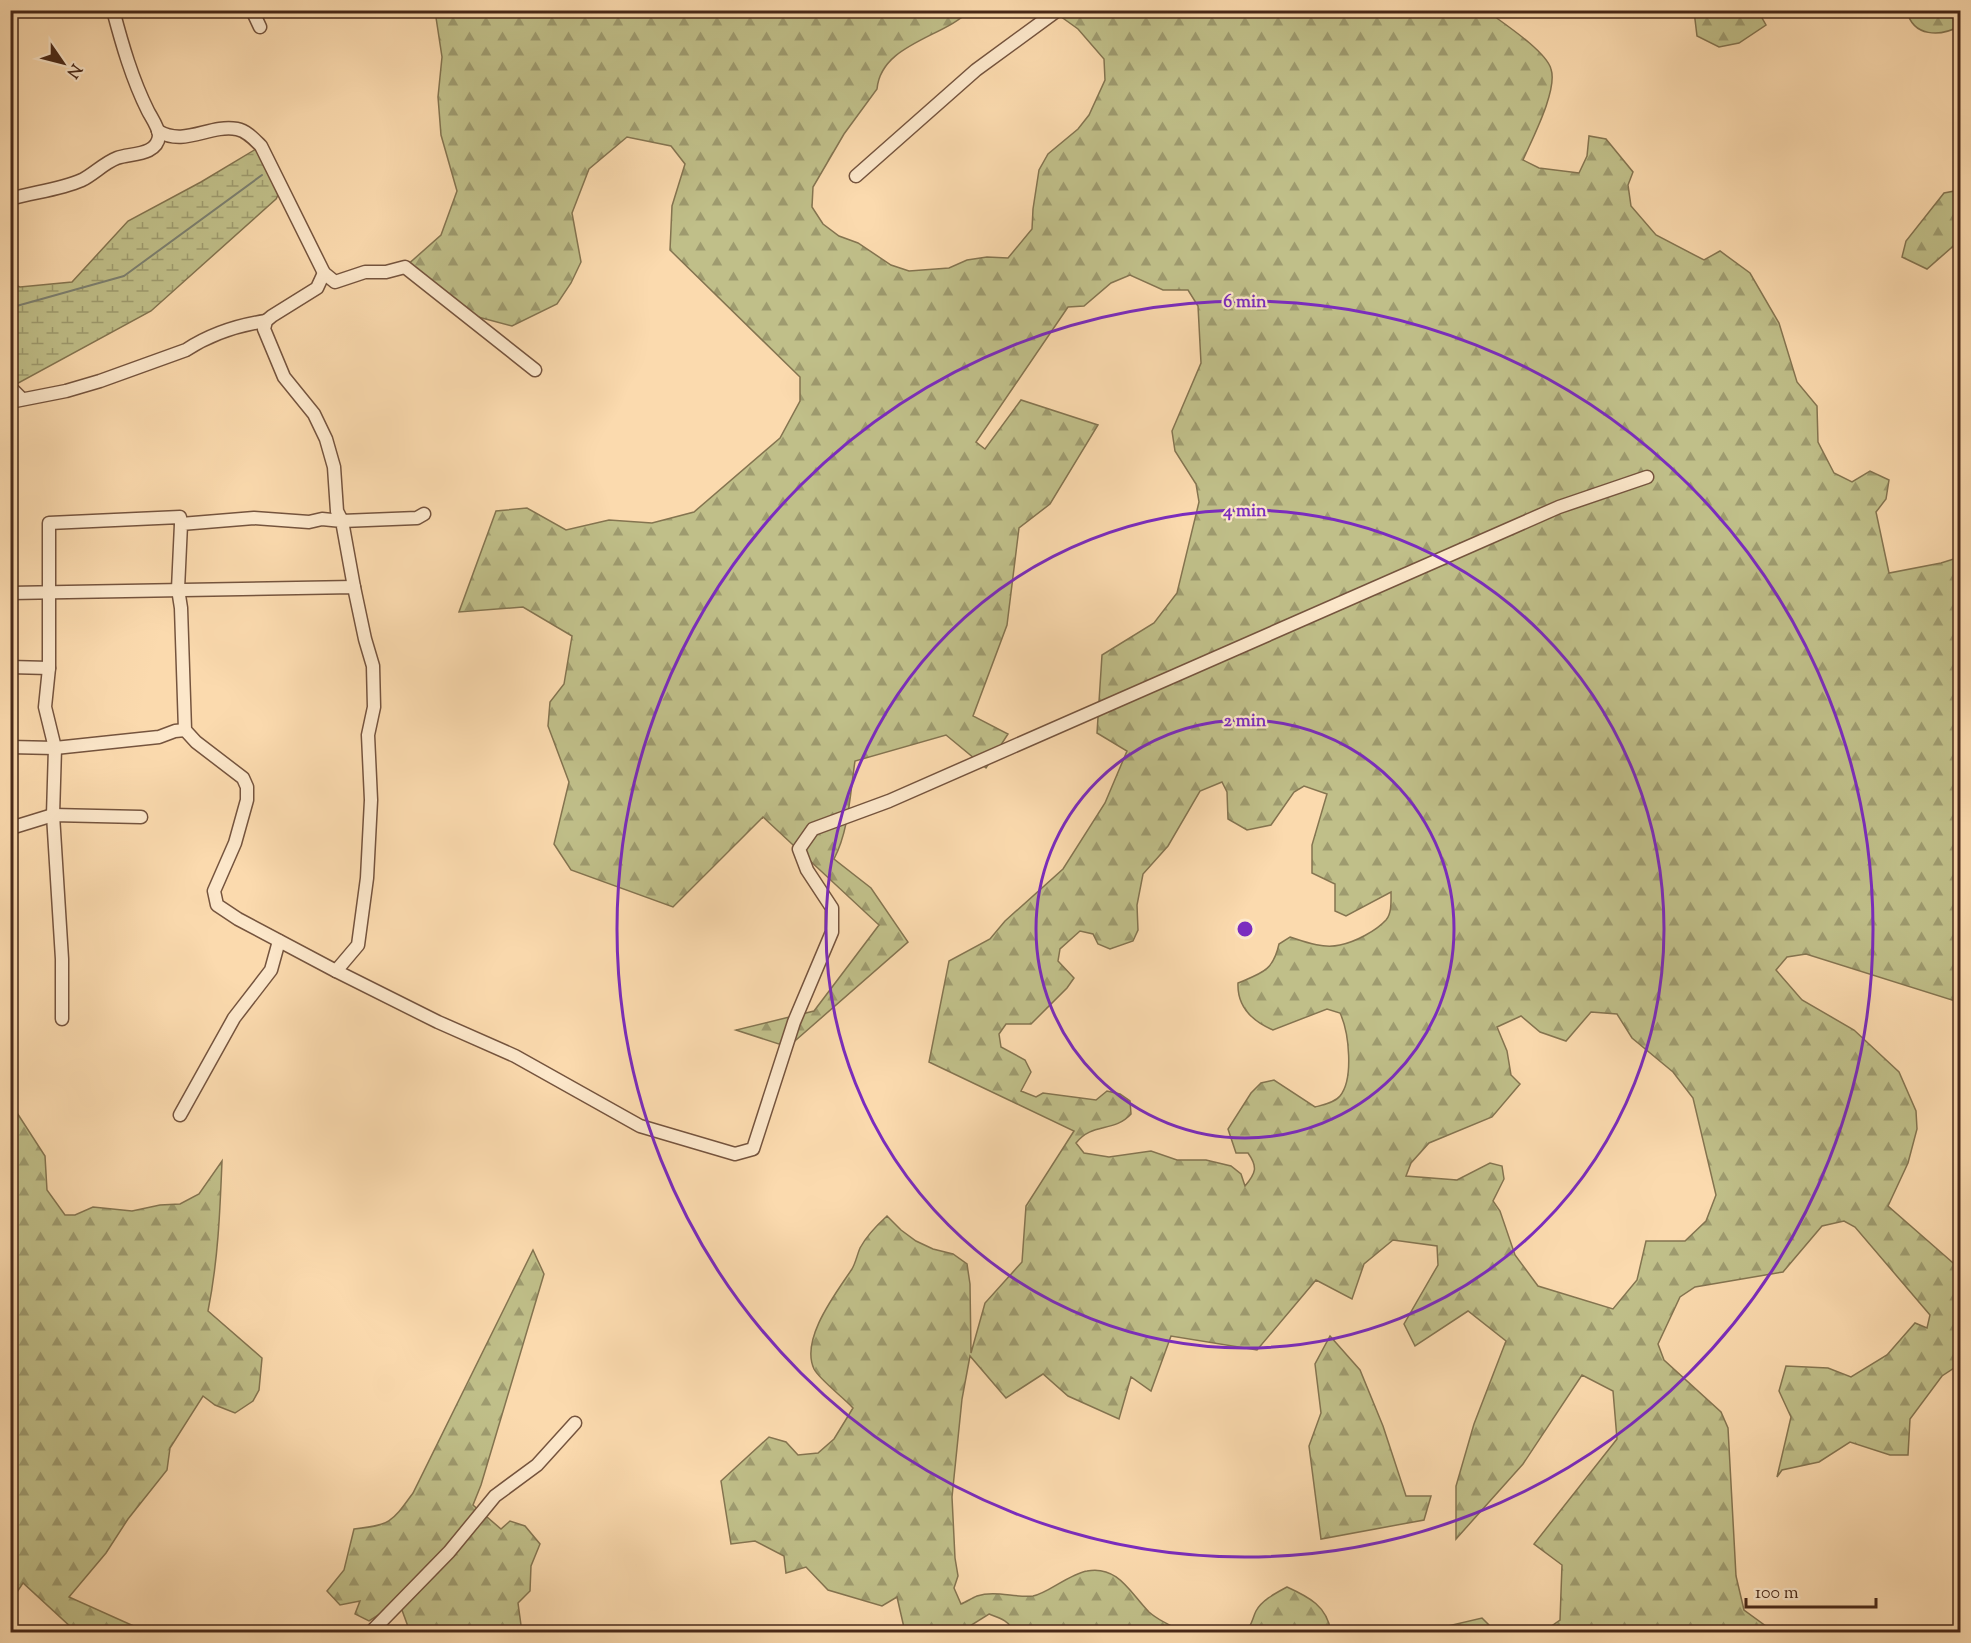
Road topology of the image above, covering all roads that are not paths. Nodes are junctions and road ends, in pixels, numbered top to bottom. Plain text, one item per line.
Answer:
1 (113, 10) edge
2 (252, 10) edge
3 (1058, 10) edge
4 (260, 27) dead end
5 (158, 131) junction
6 (856, 176) dead end
7 (10, 199) edge
8 (324, 273) junction
9 (266, 321) junction
10 (535, 370) dead end
11 (10, 387) edge
12 (16, 401) edge
13 (1647, 477) dead end
14 (424, 514) dead end
15 (342, 521) junction
16 (181, 524) junction
17 (354, 587) junction
18 (178, 589) junction
19 (48, 591) junction
20 (10, 593) edge
21 (10, 667) edge
22 (49, 668) junction
23 (185, 730) junction
24 (10, 747) edge
25 (55, 748) junction
26 (53, 815) junction
27 (141, 817) dead end
28 (14, 827) dead end
29 (279, 941) junction
30 (336, 971) junction
31 (62, 1019) dead end
32 (180, 1115) dead end
33 (575, 1423) dead end
34 (371, 1632) edge

1 - 5 street
2 - 4 street
3 - 6 street
5 - 7 street
5 - 8 street
8 - 9 street
8 - 10 street
9 - 12 street
9 - 15 street
11 - 12 street
13 - 30 street
14 - 15 street
15 - 16 street
15 - 17 street
16 - 18 street
16 - 19 street
17 - 18 street
17 - 30 street
18 - 19 street
18 - 23 street
19 - 20 street
19 - 22 street
21 - 22 street
22 - 25 street
23 - 25 street
23 - 29 street
24 - 25 street
25 - 26 street
26 - 27 street
26 - 28 street
26 - 31 street
29 - 30 street
29 - 32 street
33 - 34 street

